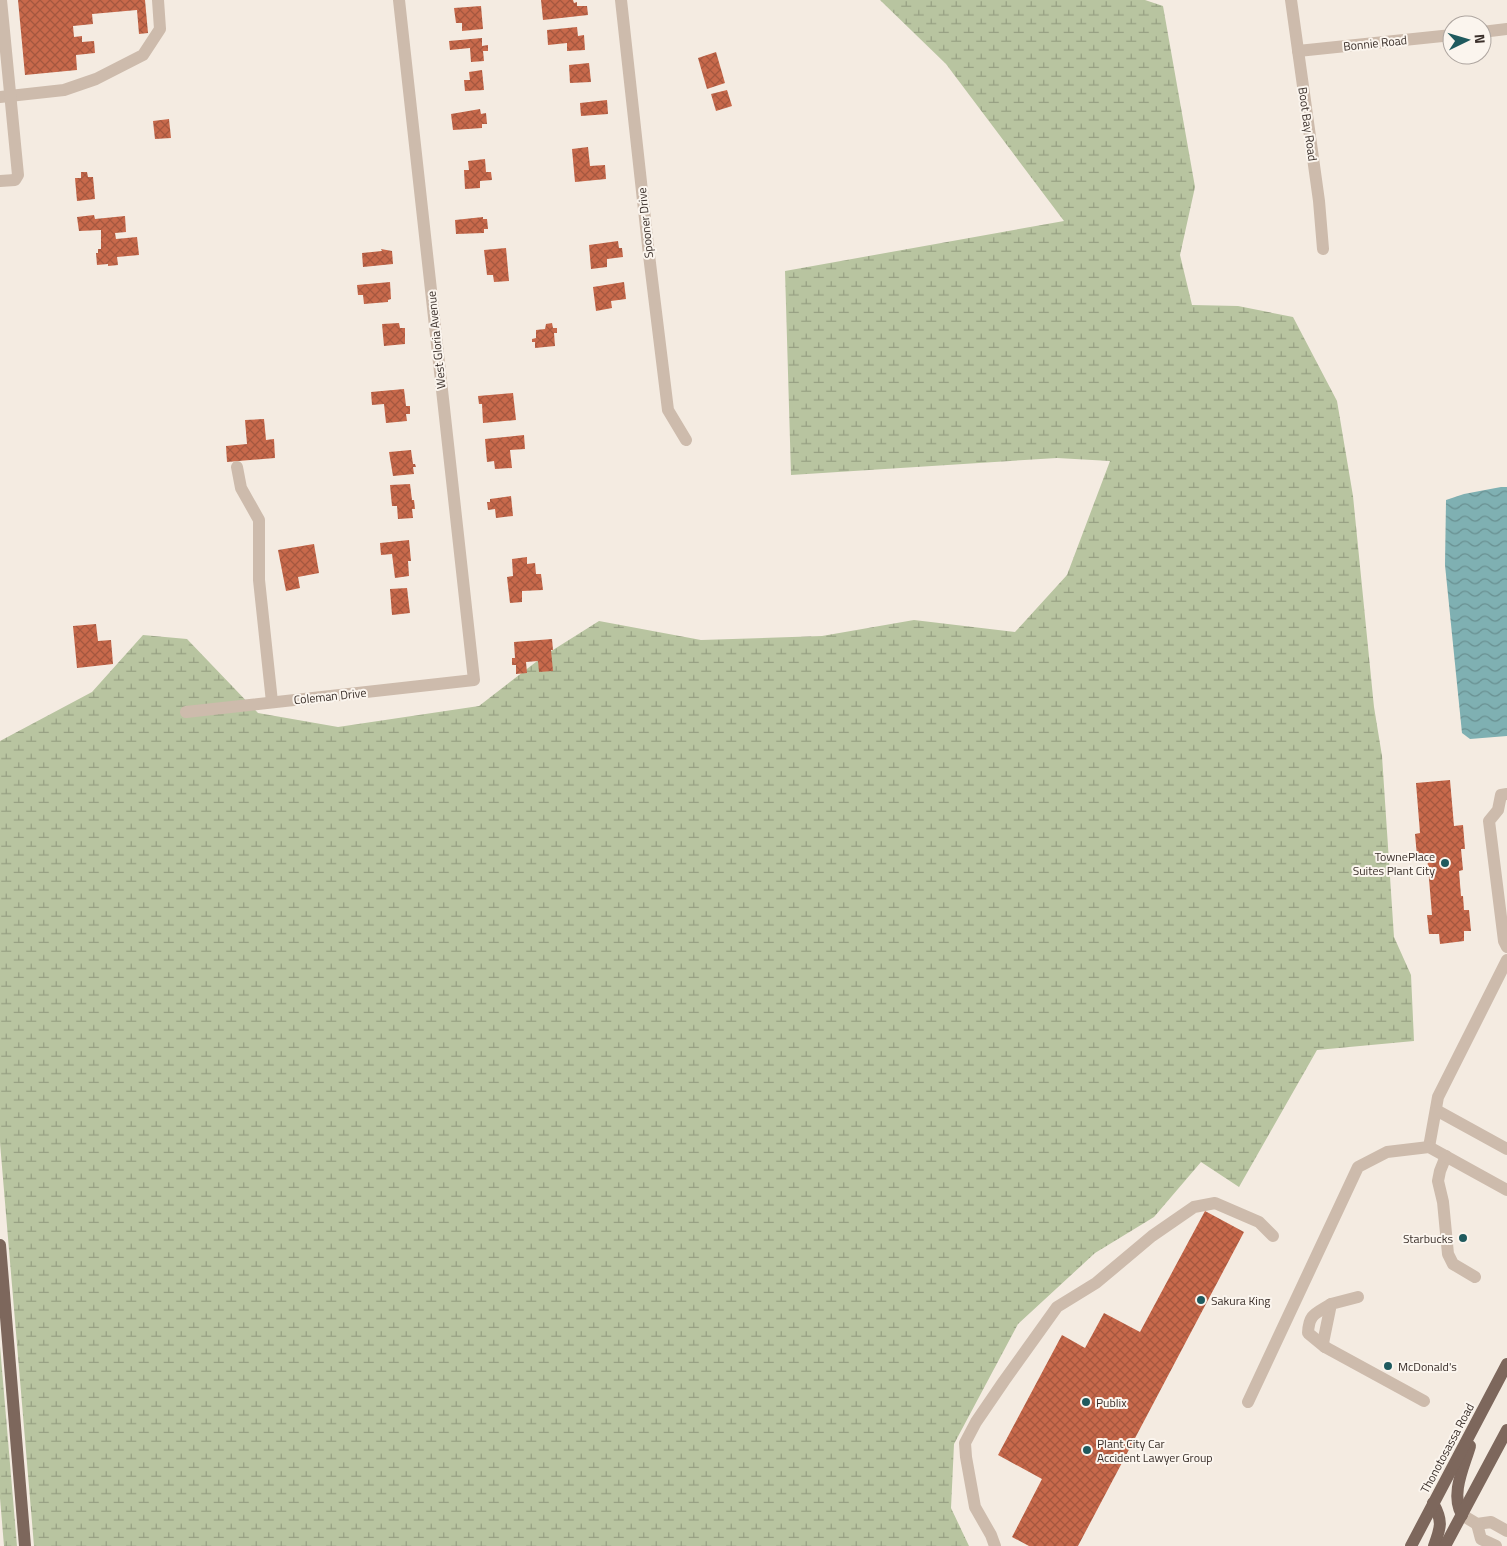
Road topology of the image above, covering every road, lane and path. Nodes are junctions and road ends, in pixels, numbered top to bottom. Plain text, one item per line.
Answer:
1 (1, 0) edge
2 (158, 0) edge
3 (399, 0) edge
4 (621, 0) edge
5 (1291, 0) edge
6 (1507, 29) edge
7 (1492, 31) edge
8 (1442, 36) edge
9 (1298, 51) junction
10 (5, 97) edge
11 (0, 181) edge
12 (1323, 249) dead end
13 (686, 440) dead end
14 (237, 467) dead end
15 (474, 680) joint
16 (272, 702) junction
17 (186, 712) dead end
18 (1507, 794) edge
19 (1507, 947) edge
20 (1507, 960) edge
21 (1436, 1110) junction
22 (1429, 1147) junction
23 (1507, 1149) edge
24 (1446, 1156) junction
25 (1507, 1190) edge
26 (1273, 1236) dead end
27 (0, 1245) edge
28 (1475, 1277) dead end
29 (1358, 1297) dead end
30 (1331, 1304) junction
31 (1325, 1347) junction
32 (1507, 1364) edge
33 (1424, 1401) dead end
34 (1248, 1402) dead end
35 (1477, 1422) junction
36 (1507, 1430) edge
37 (1434, 1503) junction
38 (1462, 1515) junction
39 (1477, 1524) junction
40 (1507, 1531) edge
41 (26, 1546) edge
42 (995, 1546) edge
43 (1411, 1546) edge
44 (1434, 1546) edge
45 (1446, 1546) edge
46 (1496, 1546) edge

1 - 10 street
2 - 10 street
3 - 15 street, West Gloria Avenue
4 - 13 street, Spooner Drive
5 - 9 street, Boot Bay Road
6 - 7 street
8 - 9 street, Bonnie Road
9 - 12 street, Boot Bay Road
10 - 11 street
14 - 16 street
15 - 16 street, Coleman Drive
16 - 17 street, Coleman Drive
18 - 19 street
20 - 21 street
21 - 22 street
21 - 23 street
22 - 24 street
22 - 34 street
24 - 25 street
24 - 28 street
26 - 42 street
27 - 41 main road
29 - 30 street
30 - 31 street
30 - 31 street
31 - 33 street
32 - 35 main road, Thonotosassa Road
35 - 37 main road, Thonotosassa Road
35 - 38 main road
36 - 38 main road
37 - 43 main road, Thonotosassa Road
37 - 44 main road
38 - 39 street
38 - 45 main road
39 - 40 street
39 - 46 street

